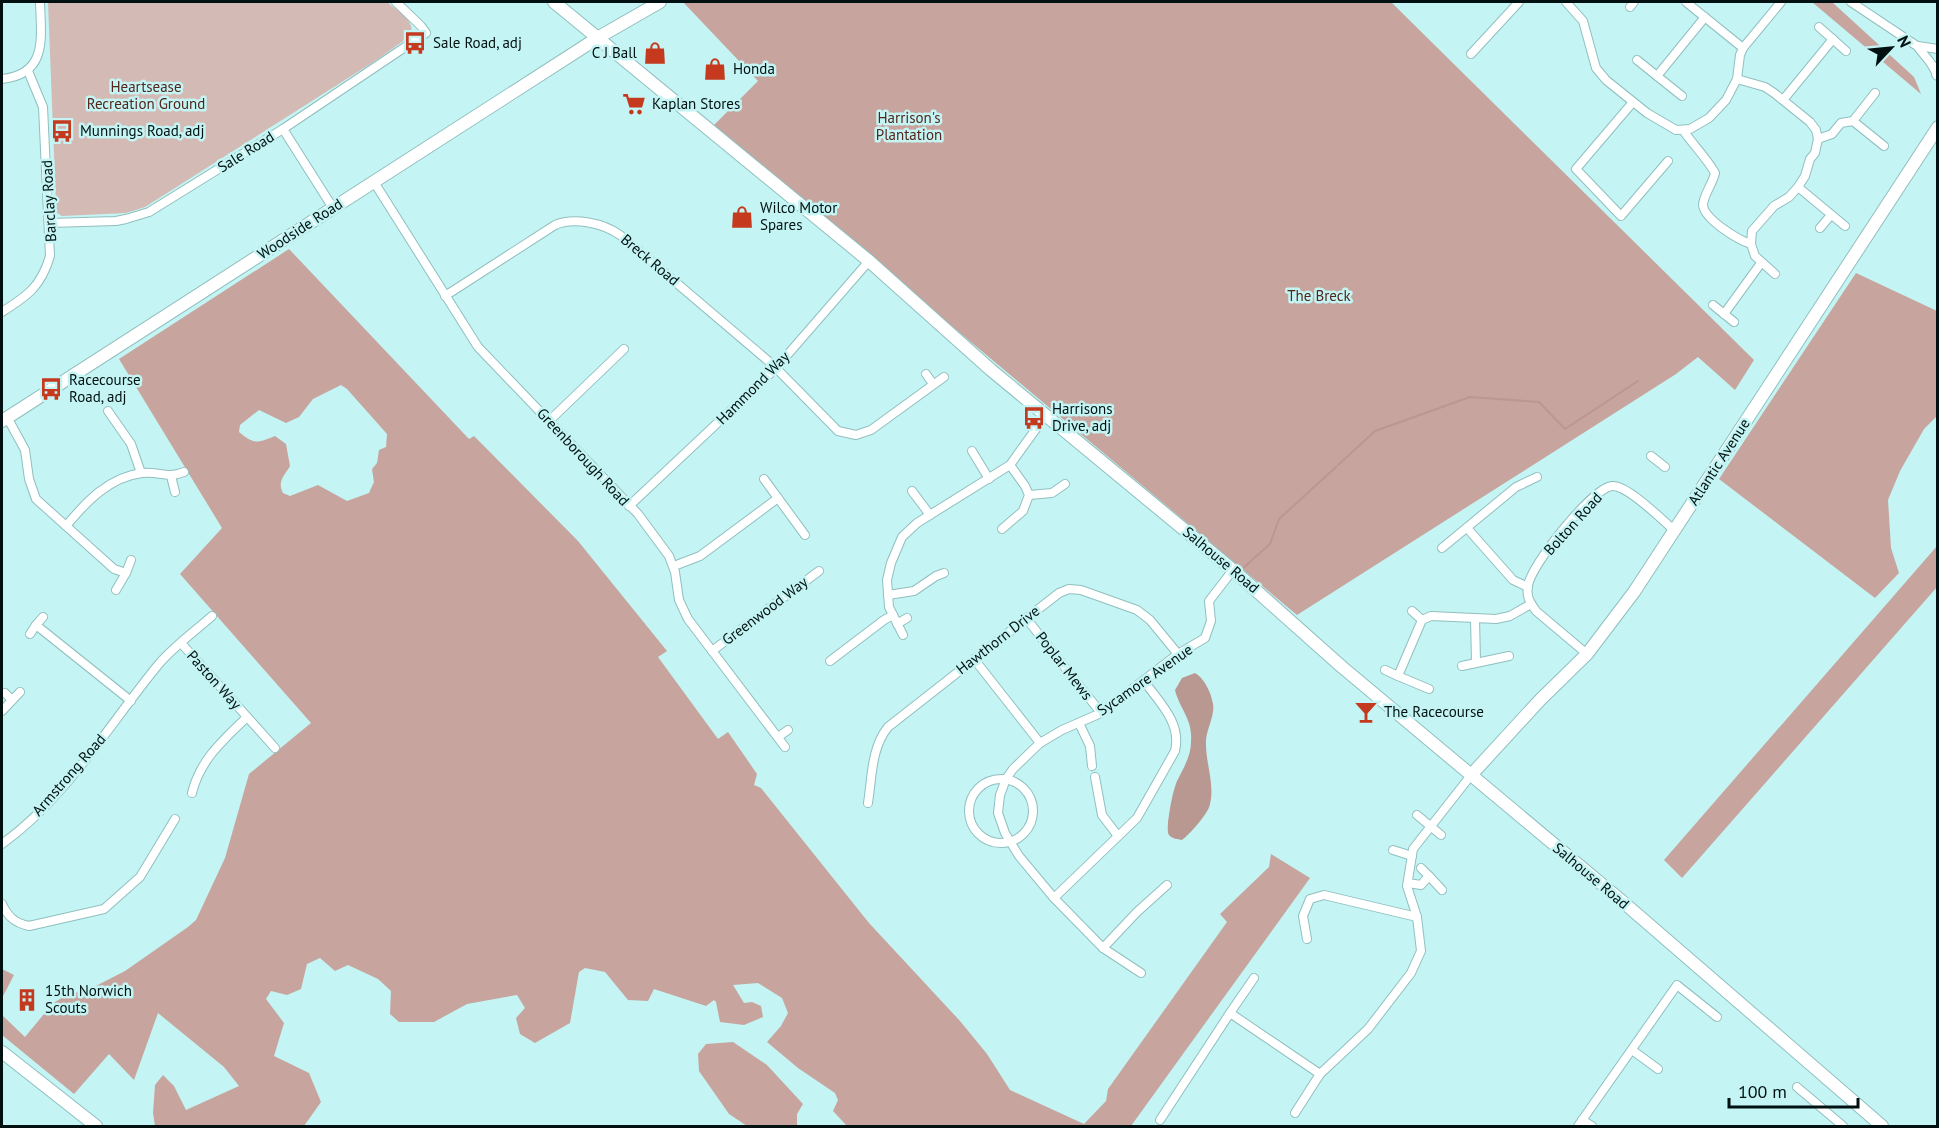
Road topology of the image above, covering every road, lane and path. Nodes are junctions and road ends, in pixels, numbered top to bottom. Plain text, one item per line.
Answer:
1 (40, 2) edge
2 (396, 2) edge
3 (554, 2) edge
4 (660, 2) edge
5 (1519, 2) edge
6 (1566, 2) edge
7 (1686, 2) edge
8 (1781, 2) edge
9 (1851, 2) edge
10 (1705, 17) junction
11 (1819, 27) dead end
12 (599, 38) junction
13 (1833, 39) junction
14 (1917, 46) junction
15 (1743, 48) junction
16 (1938, 49) edge
17 (1846, 51) dead end
18 (1471, 54) dead end
19 (1637, 60) dead end
20 (1938, 68) edge
21 (28, 71) junction
22 (1938, 75) edge
23 (1658, 76) junction
24 (2, 79) edge
25 (1737, 79) junction
26 (1875, 93) dead end
27 (1682, 96) dead end
28 (1783, 100) junction
29 (1633, 102) junction
30 (1853, 121) junction
31 (1938, 127) edge
32 (283, 129) junction
33 (1683, 130) junction
34 (1818, 139) junction
35 (1884, 146) dead end
36 (1668, 161) dead end
37 (374, 182) junction
38 (1798, 187) junction
39 (333, 208) junction
40 (1831, 215) junction
41 (50, 223) junction
42 (1845, 226) dead end
43 (1820, 228) dead end
44 (1751, 244) junction
45 (869, 261) junction
46 (1761, 263) junction
47 (1775, 274) dead end
48 (445, 296) junction
49 (1713, 305) dead end
50 (2, 312) edge
51 (1724, 314) junction
52 (1734, 321) dead end
53 (624, 349) dead end
54 (776, 368) junction
55 (926, 375) dead end
56 (944, 377) dead end
57 (933, 384) junction
58 (108, 411) dead end
59 (1046, 415) junction
60 (4, 419) edge
61 (549, 421) junction
62 (972, 451) dead end
63 (1651, 456) dead end
64 (1010, 465) junction
65 (1665, 467) dead end
66 (184, 472) dead end
67 (141, 473) junction
68 (171, 476) junction
69 (1537, 477) dead end
70 (764, 479) dead end
71 (989, 479) junction
72 (1065, 484) dead end
73 (912, 491) dead end
74 (175, 492) dead end
75 (1029, 495) junction
76 (778, 498) junction
77 (629, 506) junction
78 (930, 515) junction
79 (66, 526) junction
80 (1467, 528) junction
81 (1002, 529) dead end
82 (1674, 530) junction
83 (805, 535) dead end
84 (1442, 548) dead end
85 (131, 560) dead end
86 (674, 566) junction
87 (1233, 570) junction
88 (819, 571) dead end
89 (126, 573) junction
90 (944, 573) dead end
91 (1528, 587) junction
92 (116, 590) dead end
93 (888, 595) junction
94 (1532, 604) junction
95 (1412, 611) dead end
96 (893, 615) junction
97 (212, 616) dead end
98 (43, 617) dead end
99 (907, 618) dead end
100 (1026, 618) junction
101 (1475, 618) junction
102 (1422, 620) junction
103 (897, 624) junction
104 (36, 625) junction
105 (30, 634) dead end
106 (903, 635) dead end
107 (181, 644) junction
108 (712, 651) junction
109 (1178, 654) junction
110 (1587, 654) junction
111 (1509, 656) dead end
112 (974, 659) junction
113 (830, 661) dead end
114 (1476, 662) junction
115 (1462, 666) dead end
116 (1385, 670) dead end
117 (1398, 676) junction
118 (1144, 681) junction
119 (1429, 688) dead end
120 (20, 692) dead end
121 (5, 693) dead end
122 (12, 700) junction
123 (131, 701) junction
124 (2, 711) edge
125 (1101, 713) junction
126 (247, 717) junction
127 (1079, 723) junction
128 (788, 730) dead end
129 (778, 737) junction
130 (1040, 743) junction
131 (785, 747) dead end
132 (275, 748) dead end
133 (1092, 766) dead end
134 (1472, 774) junction
135 (1095, 777) dead end
136 (1006, 779) junction
137 (192, 793) dead end
138 (868, 803) dead end
139 (1418, 815) dead end
140 (175, 819) dead end
141 (1431, 826) junction
142 (1441, 835) dead end
143 (1118, 837) junction
144 (1010, 842) junction
145 (2, 844) edge
146 (1393, 850) dead end
147 (1412, 856) junction
148 (1422, 868) dead end
149 (1429, 876) junction
150 (1408, 883) junction
151 (1167, 885) dead end
152 (1442, 890) dead end
153 (1054, 898) junction
154 (2, 904) edge
155 (1417, 917) junction
156 (1307, 939) dead end
157 (1103, 948) junction
158 (1141, 973) dead end
159 (1254, 978) dead end
160 (1230, 1013) junction
161 (1717, 1017) dead end
162 (1632, 1050) junction
163 (2, 1052) edge
164 (1658, 1069) dead end
165 (1320, 1074) junction
166 (1797, 1087) dead end
167 (1295, 1113) dead end
168 (1160, 1120) dead end
169 (1580, 1123) edge
170 (96, 1126) edge
171 (1592, 1126) edge
172 (1844, 1126) edge
173 (1882, 1126) edge

1 - 21 street
2 - 32 street, Sale Road
3 - 12 street, Salhouse Road
4 - 12 street, Woodside Road
5 - 18 street
6 - 29 street
7 - 10 street
8 - 15 street
9 - 14 street
10 - 15 street
10 - 23 street
11 - 13 street
12 - 37 street, Woodside Road
12 - 45 street, Salhouse Road
13 - 17 street
13 - 28 street
14 - 16 street
14 - 22 street
15 - 25 street
19 - 23 street
20 - 22 street
21 - 24 street
21 - 41 street, Barclay Road
23 - 27 street
25 - 28 street
25 - 33 street
26 - 30 street
28 - 34 street
29 - 33 street
29 - 36 street
30 - 34 street
30 - 35 street
31 - 82 street, Atlantic Avenue
32 - 39 street
32 - 41 street, Sale Road
33 - 44 street
34 - 38 street
37 - 39 street, Woodside Road
37 - 48 street, Greenborough Road
38 - 40 street
38 - 44 street
39 - 60 street, Woodside Road
40 - 42 street
40 - 43 street
41 - 50 street, Barclay Road
44 - 46 street
45 - 54 street, Hammond Way
45 - 59 street, Salhouse Road
46 - 47 street
46 - 51 street
48 - 54 street, Breck Road
48 - 61 street, Greenborough Road
49 - 51 street
51 - 52 street
53 - 61 street
54 - 57 street, Breck Road
54 - 77 street, Hammond Way
55 - 57 street
56 - 57 street
58 - 67 street
59 - 64 street
59 - 87 street, Salhouse Road
60 - 79 street
61 - 77 street, Greenborough Road
62 - 71 street
63 - 65 street
64 - 71 street
64 - 75 street
66 - 68 street
67 - 68 street
67 - 79 street
68 - 74 street
69 - 80 street
70 - 76 street
71 - 78 street
72 - 75 street
73 - 78 street
75 - 81 street
76 - 83 street
76 - 86 street
77 - 86 street, Greenborough Road
78 - 93 street
79 - 89 street
80 - 84 street
80 - 91 street
82 - 91 street, Bolton Road
82 - 110 street, Atlantic Avenue
85 - 89 street
86 - 108 street, Greenborough Road
87 - 109 street, Sycamore Avenue
87 - 134 street, Salhouse Road
88 - 108 street, Greenwood Way
89 - 92 street
90 - 93 street
91 - 94 street
93 - 96 street
94 - 101 street
94 - 110 street
95 - 102 street
96 - 103 street
96 - 113 street
97 - 107 street, Armstrong Road
98 - 104 street
99 - 103 street
100 - 109 street, Hawthorn Drive
100 - 112 street, Hawthorn Drive
100 - 125 street, Poplar Mews
101 - 102 street
101 - 114 street
102 - 117 street
103 - 106 street
104 - 105 street
104 - 123 street
107 - 123 street, Armstrong Road
107 - 126 street, Paston Way
108 - 129 street, Greenborough Road
109 - 118 street, Sycamore Avenue
110 - 134 street, Atlantic Avenue
111 - 114 street
112 - 130 street
112 - 138 street, Hawthorn Drive
114 - 115 street
116 - 117 street
117 - 119 street
118 - 125 street, Sycamore Avenue
118 - 143 street
120 - 122 street
121 - 122 street
122 - 124 street
123 - 145 street, Armstrong Road
125 - 127 street, Sycamore Avenue
126 - 132 street, Paston Way
126 - 137 street, Paston Way
127 - 130 street, Sycamore Avenue
127 - 133 street, Sycamore Avenue
128 - 129 street
129 - 131 street, Greenborough Road
130 - 136 street, Sycamore Avenue
134 - 141 street
134 - 173 street, Salhouse Road
135 - 143 street
136 - 144 street, Sycamore Avenue
136 - 144 street
136 - 144 street, Sycamore Avenue
139 - 141 street
140 - 154 street
141 - 142 street
141 - 147 street
143 - 153 street
144 - 153 street, Sycamore Avenue
146 - 147 street
147 - 150 street
148 - 149 street
149 - 150 street
149 - 152 street
150 - 155 street
151 - 157 street
153 - 157 street, Sycamore Avenue
155 - 156 street
155 - 165 street
157 - 158 street, Sycamore Avenue
159 - 160 street
160 - 165 street
160 - 168 street
161 - 162 street
162 - 164 street
162 - 169 street
163 - 170 street
165 - 167 street
166 - 172 street
169 - 171 street

